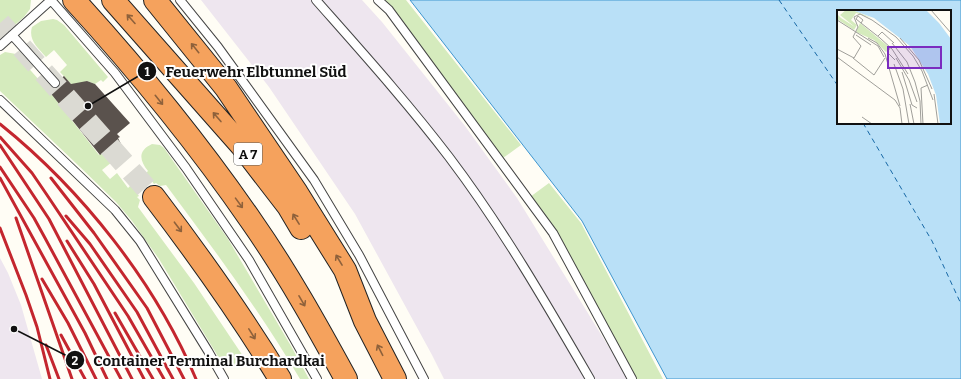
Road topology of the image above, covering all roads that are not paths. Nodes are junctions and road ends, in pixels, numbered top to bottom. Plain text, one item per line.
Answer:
1 (51, 0) edge
2 (74, 0) edge
3 (113, 0) edge
4 (155, 0) edge
5 (180, 0) edge
6 (316, 0) edge
7 (378, 0) edge
8 (12, 35) junction
9 (0, 46) edge
10 (55, 83) dead end
11 (0, 100) edge
12 (154, 197) tunnel mouth
13 (365, 321) junction
14 (224, 379) edge
15 (280, 379) edge
16 (316, 379) edge
17 (346, 379) edge
18 (395, 379) edge
19 (424, 379) edge
20 (590, 379) edge
21 (632, 379) edge

1 - 8 lane
1 - 16 lane
2 -> 17 highway, A 7
13 -> 3 highway, A 7
13 -> 4 highway, A 7
5 - 19 lane
6 - 20 lane
7 - 21 lane
8 - 9 lane
8 - 10 lane
11 - 14 lane
12 -> 15 highway
18 -> 13 highway, A 7

